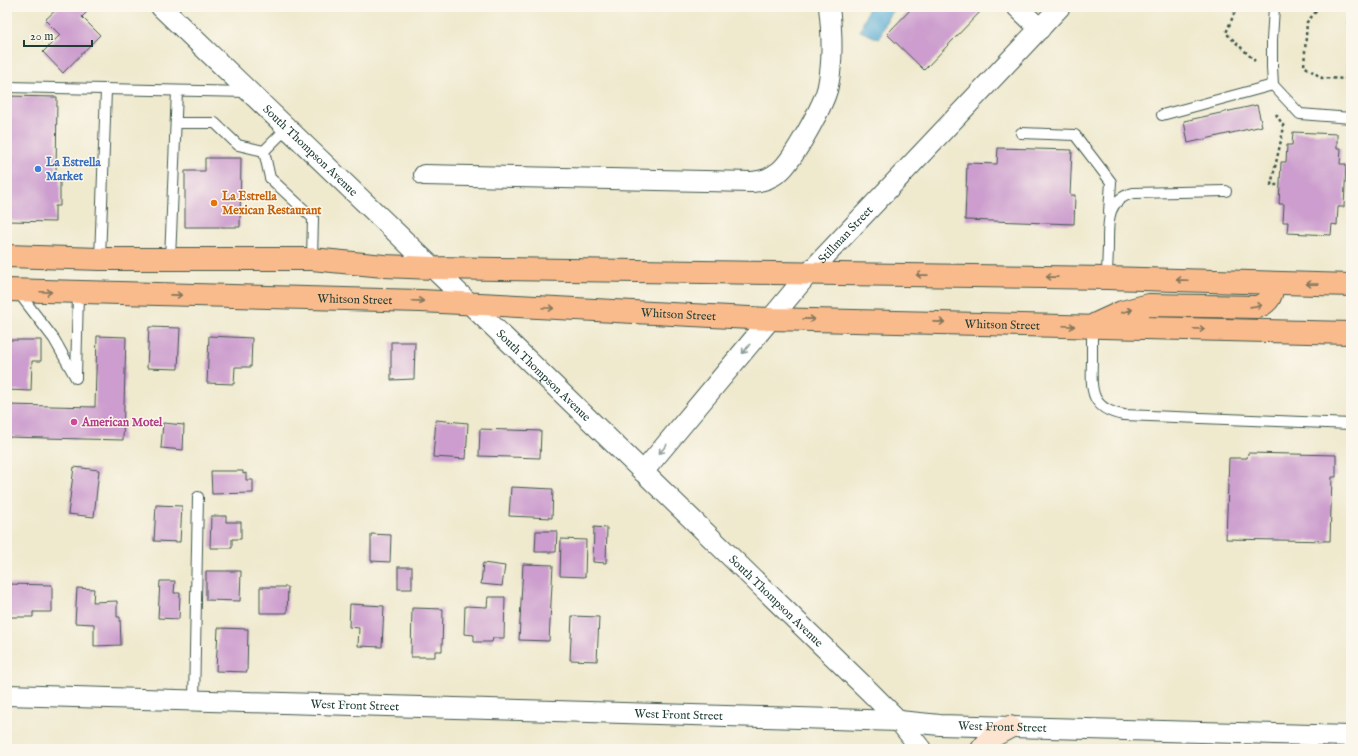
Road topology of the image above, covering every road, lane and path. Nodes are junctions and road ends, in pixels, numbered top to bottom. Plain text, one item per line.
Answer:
1 (161, 7) edge
2 (830, 7) edge
3 (1017, 7) edge
4 (1060, 7) edge
5 (1274, 7) edge
6 (1320, 7) edge
7 (1040, 29) junction
8 (1351, 79) edge
9 (1273, 85) junction
10 (7, 87) edge
11 (106, 90) junction
12 (177, 91) junction
13 (250, 92) junction
14 (1162, 115) dead end
15 (1351, 118) edge
16 (176, 123) junction
17 (287, 128) junction
18 (1022, 133) dead end
19 (264, 151) junction
20 (424, 175) dead end
21 (1226, 192) dead end
22 (1108, 220) junction
23 (7, 256) edge
24 (100, 259) junction
25 (170, 259) junction
26 (312, 259) junction
27 (434, 268) junction
28 (808, 274) junction
29 (1107, 278) junction
30 (1274, 283) junction
31 (1351, 285) edge
32 (12, 290) edge
33 (78, 293) junction
34 (470, 304) junction
35 (770, 319) junction
36 (1092, 326) junction
37 (1351, 333) edge
38 (1351, 424) edge
39 (643, 472) junction
40 (198, 497) dead end
41 (7, 695) edge
42 (194, 702) junction
43 (899, 721) junction
44 (1010, 727) junction
45 (1351, 736) edge
46 (921, 749) edge
47 (982, 749) edge

1 - 13 street, South Thompson Avenue
2 - 20 street
3 - 7 street
4 - 7 street, Stillman Street
5 - 9 lane
6 - 8 path
7 - 28 street, Stillman Street
9 - 14 lane
9 - 15 lane
10 - 11 lane
11 - 12 lane
11 - 24 lane
12 - 13 lane
12 - 16 lane
13 - 17 street, South Thompson Avenue
16 - 19 lane
16 - 25 lane
17 - 19 lane
17 - 27 street, South Thompson Avenue
18 - 22 lane
19 - 26 lane
21 - 22 lane
22 - 29 lane
23 - 24 main road
24 - 25 main road
25 - 26 main road
26 - 27 main road
27 - 28 main road
27 - 34 street, South Thompson Avenue
29 -> 28 main road
28 - 35 street, Stillman Street
30 -> 29 main road
31 -> 30 main road
36 -> 30 main road
32 -> 33 main road, Whitson Street
32 - 33 lane
33 -> 34 main road, Whitson Street
34 -> 35 main road, Whitson Street
34 - 39 street, South Thompson Avenue
35 -> 36 main road, Whitson Street
35 -> 39 street, Stillman Street
36 -> 37 main road, Whitson Street
36 - 38 lane
39 - 43 street, South Thompson Avenue
40 - 42 lane
41 - 42 street, West Front Street
42 - 43 street, West Front Street
43 - 44 street, West Front Street
43 - 46 street, South Thompson Avenue
44 - 45 street, West Front Street
44 - 47 street

